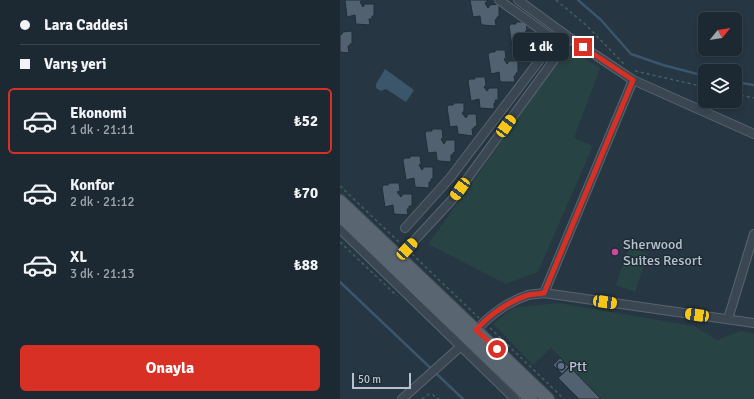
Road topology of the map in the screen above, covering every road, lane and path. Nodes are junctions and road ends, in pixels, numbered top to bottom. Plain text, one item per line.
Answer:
1 (499, 0) edge
2 (518, 0) edge
3 (556, 0) edge
4 (570, 38) junction
5 (625, 65) dead end
6 (630, 70) dead end
7 (633, 80) junction
8 (698, 85) edge
9 (742, 95) edge
10 (754, 98) edge
11 (754, 134) edge
12 (340, 186) edge
13 (340, 200) edge
14 (340, 216) edge
15 (405, 228) dead end
16 (340, 229) edge
17 (754, 234) edge
18 (403, 253) junction
19 (544, 293) junction
20 (728, 319) junction
21 (754, 323) edge
22 (480, 326) junction
23 (460, 347) junction
24 (402, 399) edge
25 (422, 399) edge
26 (439, 399) edge
27 (515, 399) edge
28 (531, 399) edge
29 (548, 399) edge
30 (564, 399) edge

1 - 15 street
2 - 4 street
3 - 5 path
4 - 7 street
4 - 18 street
6 - 8 path
7 - 11 street
7 - 19 street
9 - 10 path
12 - 18 path
13 - 18 main road
14 - 28 main road
16 - 23 street
17 - 20 street
18 - 22 main road
18 - 22 path
19 - 20 street
19 - 22 street
20 - 21 street
22 - 29 main road
22 - 30 path
23 - 24 street
23 - 27 street
25 - 26 path

